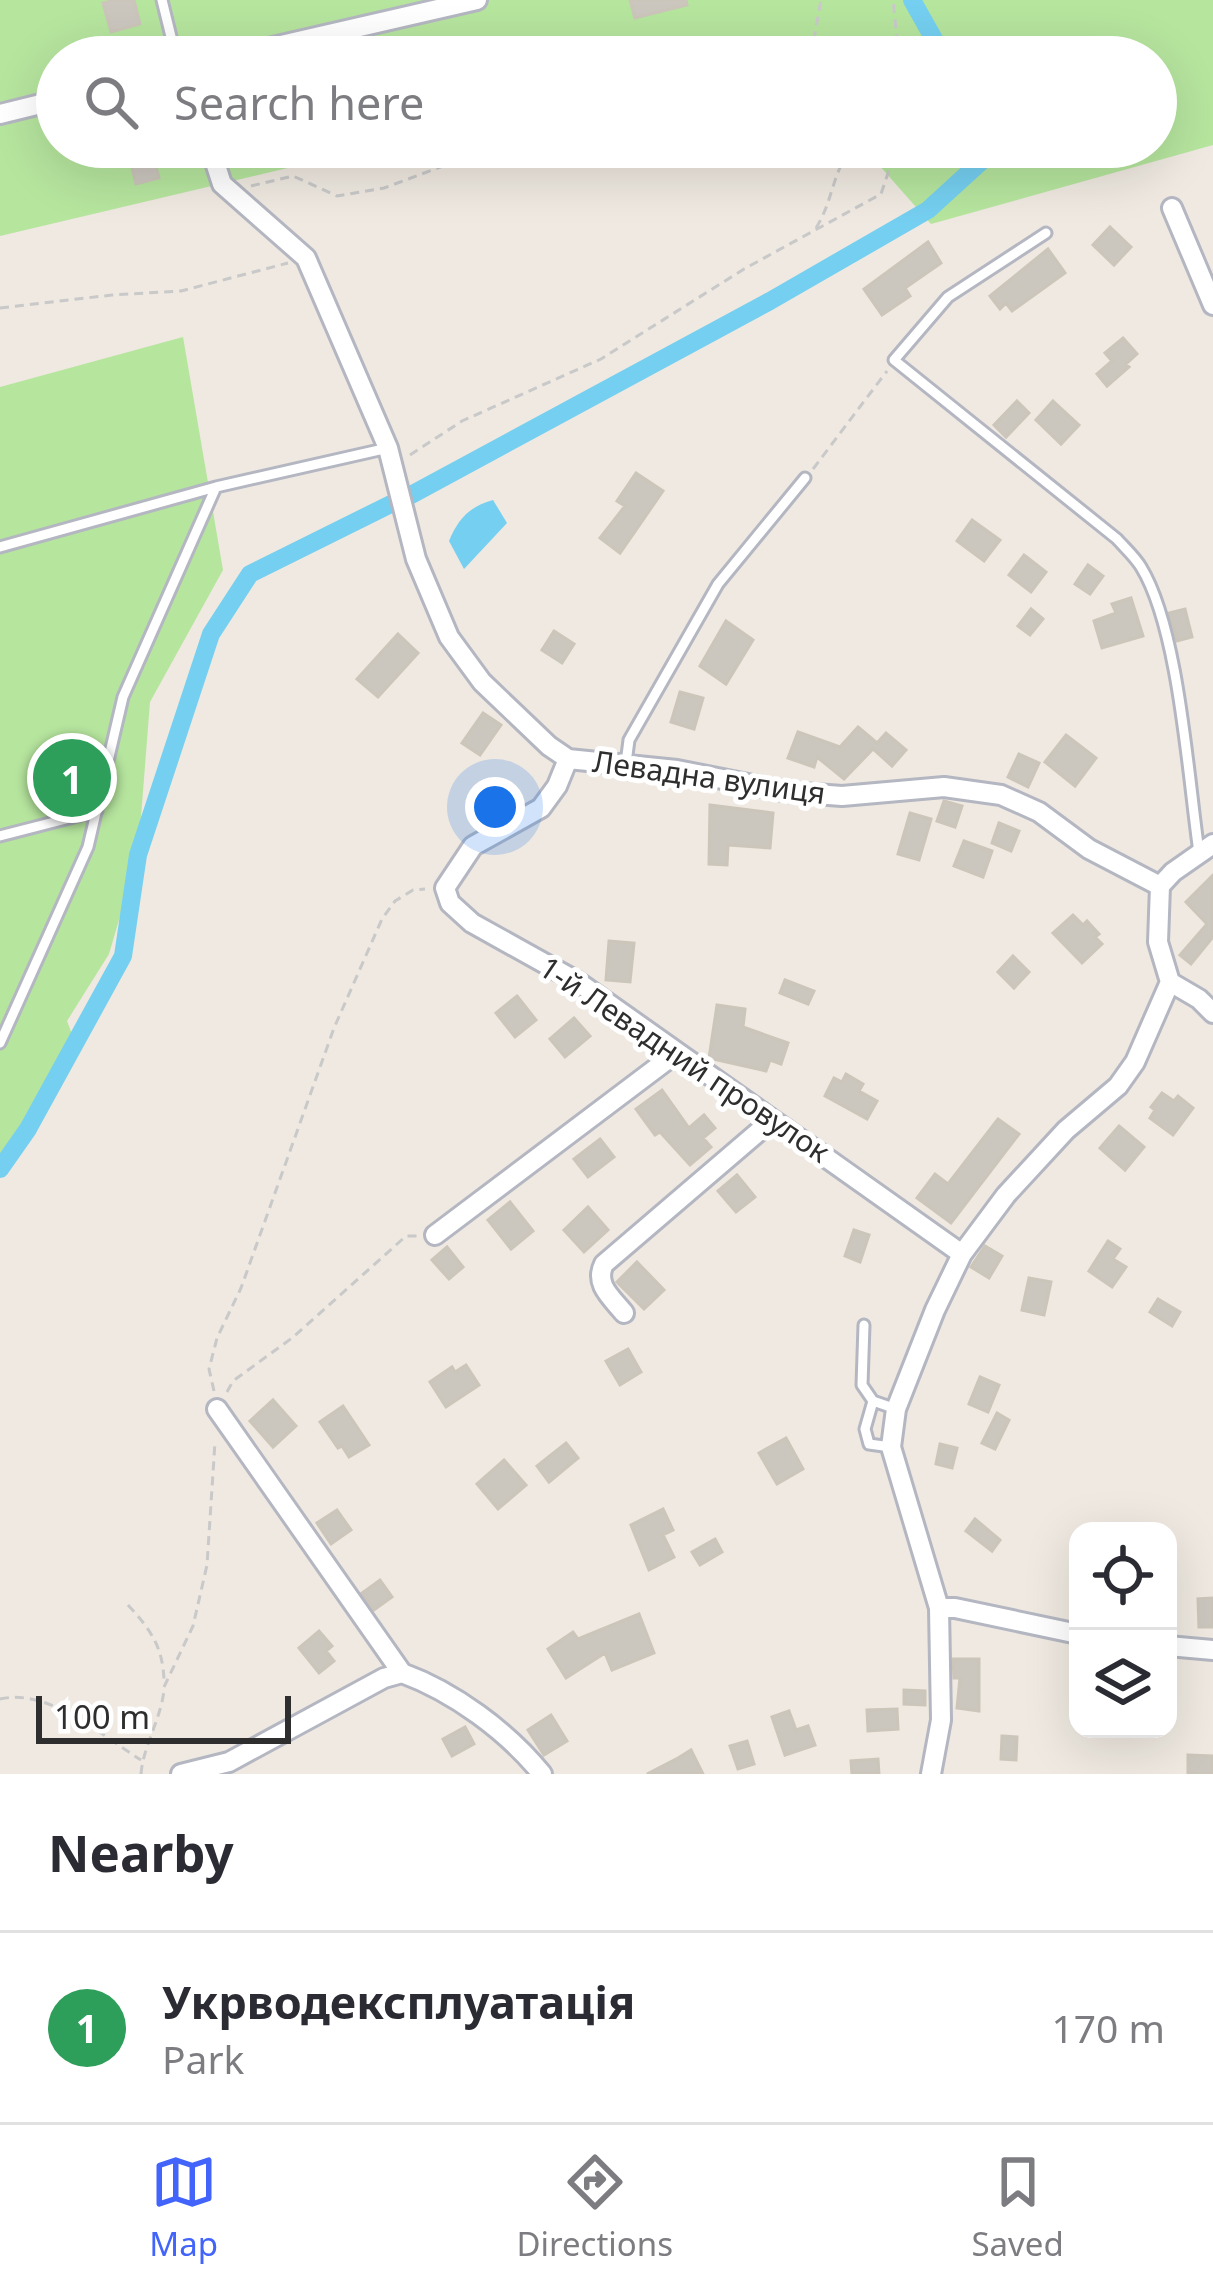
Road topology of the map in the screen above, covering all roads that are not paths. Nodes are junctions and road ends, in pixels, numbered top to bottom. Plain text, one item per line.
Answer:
1 (162, 0) edge
2 (477, 0) edge
3 (171, 36) edge
4 (320, 36) edge
5 (36, 105) edge
6 (0, 114) edge
7 (217, 168) edge
8 (1172, 208) dead end
9 (1046, 232) dead end
10 (1213, 305) edge
11 (390, 456) junction
12 (805, 478) road end
13 (216, 487) junction
14 (0, 548) edge
15 (568, 759) junction
16 (626, 764) junction
17 (97, 811) junction
18 (0, 836) edge
19 (1206, 848) edge
20 (1160, 886) junction
21 (1170, 982) junction
22 (1213, 1013) edge
23 (0, 1042) edge
24 (675, 1054) junction
25 (771, 1121) junction
26 (435, 1235) road end
27 (962, 1254) junction
28 (624, 1313) dead end
29 (864, 1325) dead end
30 (873, 1401) junction
31 (218, 1409) road end
32 (896, 1409) junction
33 (891, 1447) junction
34 (939, 1608) junction
35 (1069, 1632) edge
36 (1177, 1647) edge
37 (1213, 1650) edge
38 (402, 1673) junction
39 (181, 1774) edge
40 (542, 1774) edge
41 (932, 1774) edge

1 - 3 lane
2 - 4 street
5 - 6 street
7 - 11 street, Левадна вулиця
8 - 10 street
9 - 19 lane
11 - 13 lane
11 - 15 street, Левадна вулиця
12 - 16 lane
13 - 14 lane
13 - 17 lane
15 - 16 street, Левадна вулиця
15 - 24 street, 1-й Левадний провулок
16 - 20 street, Левадна вулиця
17 - 18 lane
17 - 23 lane
19 - 20 street
20 - 21 street
21 - 22 street
21 - 27 street
24 - 25 street, 1-й Левадний провулок
24 - 26 street
25 - 27 street, 1-й Левадний провулок
25 - 28 street
27 - 32 street
29 - 30 lane
30 - 32 lane
30 - 33 lane
31 - 38 street
32 - 33 street
33 - 34 street
34 - 35 street
34 - 41 street
36 - 37 street
38 - 39 street
38 - 40 street

